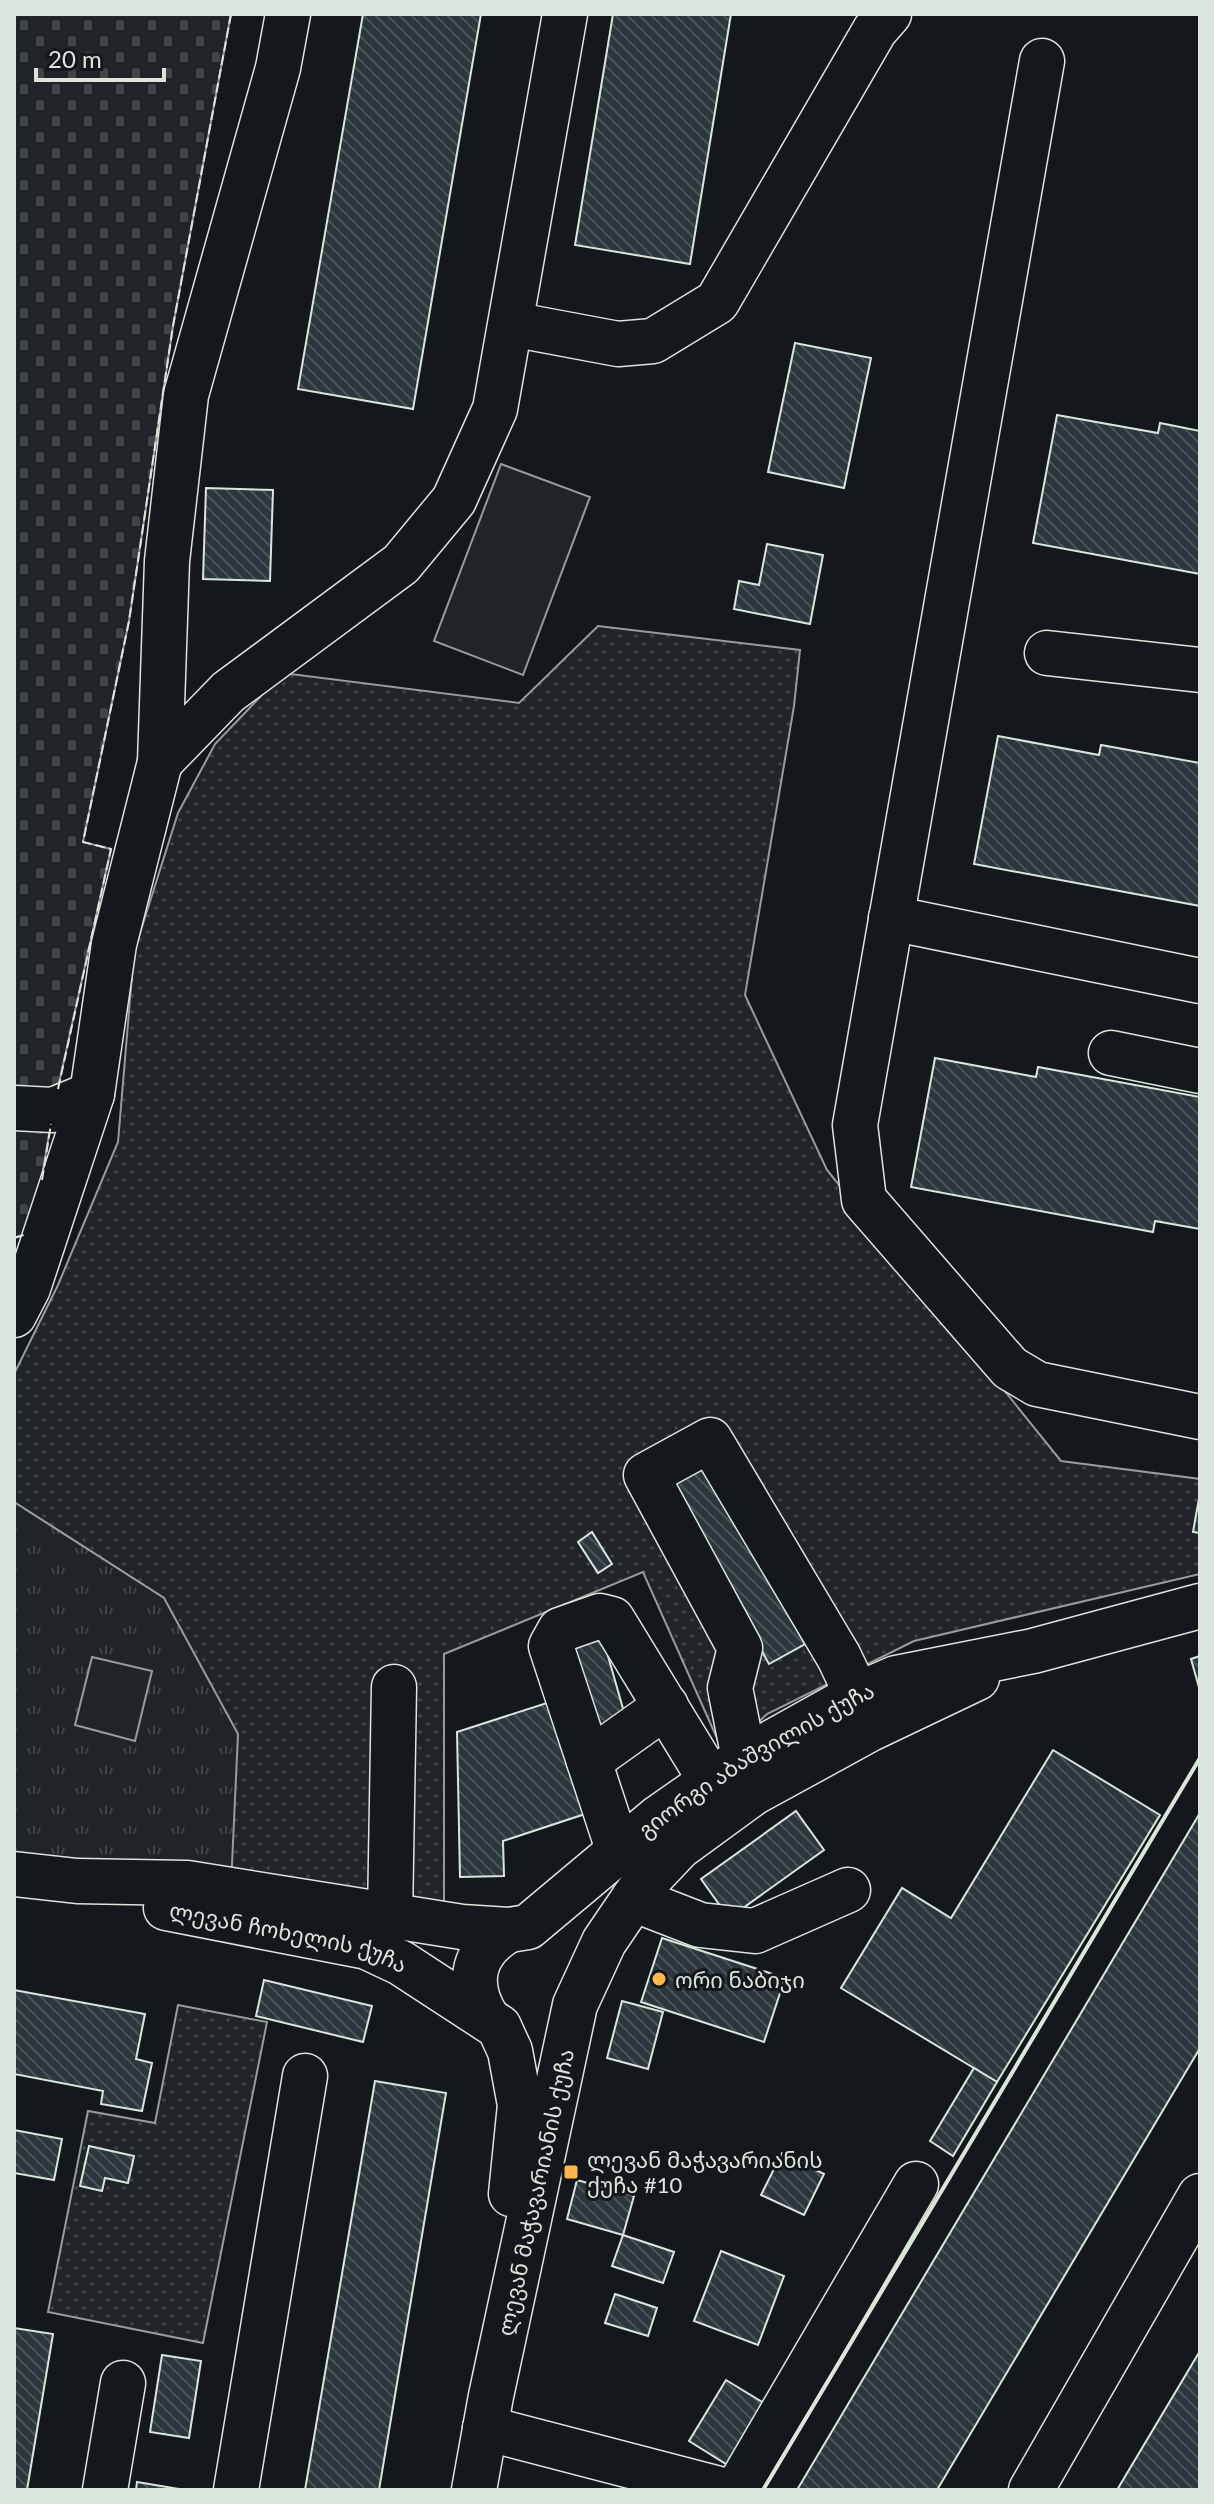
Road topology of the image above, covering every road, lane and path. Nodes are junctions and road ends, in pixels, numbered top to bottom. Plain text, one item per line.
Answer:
1 (288, 14) edge
2 (565, 14) edge
3 (889, 14) edge
4 (1042, 61) dead end
5 (511, 324) junction
6 (1047, 653) dead end
7 (1200, 670) edge
8 (160, 762) junction
9 (891, 918) junction
10 (1200, 981) edge
11 (1111, 1053) dead end
12 (1200, 1071) edge
13 (92, 1094) junction
14 (14, 1108) edge
15 (14, 1315) edge
16 (1200, 1417) edge
17 (1200, 1606) edge
18 (1033, 1651) junction
19 (394, 1687) dead end
20 (857, 1695) junction
21 (666, 1706) junction
22 (589, 1761) junction
23 (727, 1769) junction
24 (619, 1852) junction
25 (14, 1874) edge
26 (77, 1881) junction
27 (848, 1890) dead end
28 (633, 1899) junction
29 (390, 1916) junction
30 (519, 1929) junction
31 (577, 1997) junction
32 (493, 2022) junction
33 (305, 2076) dead end
34 (916, 2184) dead end
35 (1200, 2196) edge
36 (123, 2383) dead end
37 (488, 2412) junction
38 (105, 2490) edge
39 (236, 2490) edge
40 (474, 2490) edge
41 (723, 2490) edge
42 (737, 2490) edge
43 (1031, 2490) edge

1 - 8 street
2 - 5 street
3 - 5 street
4 - 9 street
5 - 8 street
6 - 7 street
8 - 13 street
9 - 10 street
9 - 16 street
11 - 12 street
13 - 14 street
13 - 15 street
17 - 18 street, გიორგი აბაშვილის ქუჩა
18 - 20 street, გიორგი აბაშვილის ქუჩა
18 - 28 street, გიორგი აბაშვილის ქუჩა
19 - 29 street
20 - 23 street, გიორგი აბაშვილის ქუჩა
20 - 23 street
21 - 22 street
21 - 22 street
21 - 23 street
22 - 24 street
23 - 24 street, გიორგი აბაშვილის ქუჩა
24 - 30 street, გიორგი აბაშვილის ქუჩა
25 - 26 street, ლევან ჩოხელის ქუჩა
26 - 29 street, ლევან ჩოხელის ქუჩა
26 - 32 street, ლევან ჩოხელის ქუჩა
27 - 28 street
28 - 31 street, გიორგი აბაშვილის ქუჩა
29 - 30 street, ლევან ჩოხელის ქუჩა
30 - 31 street
30 - 32 street
31 - 32 street
31 - 37 street, ლევან მაჭავარიანის ქუჩა
32 - 37 street, ლევან მაჭავარიანის ქუჩა
33 - 39 street
34 - 42 street
35 - 43 street
36 - 38 street
37 - 40 street, ლევან მაჭავარიანის ქუჩა
37 - 41 street

